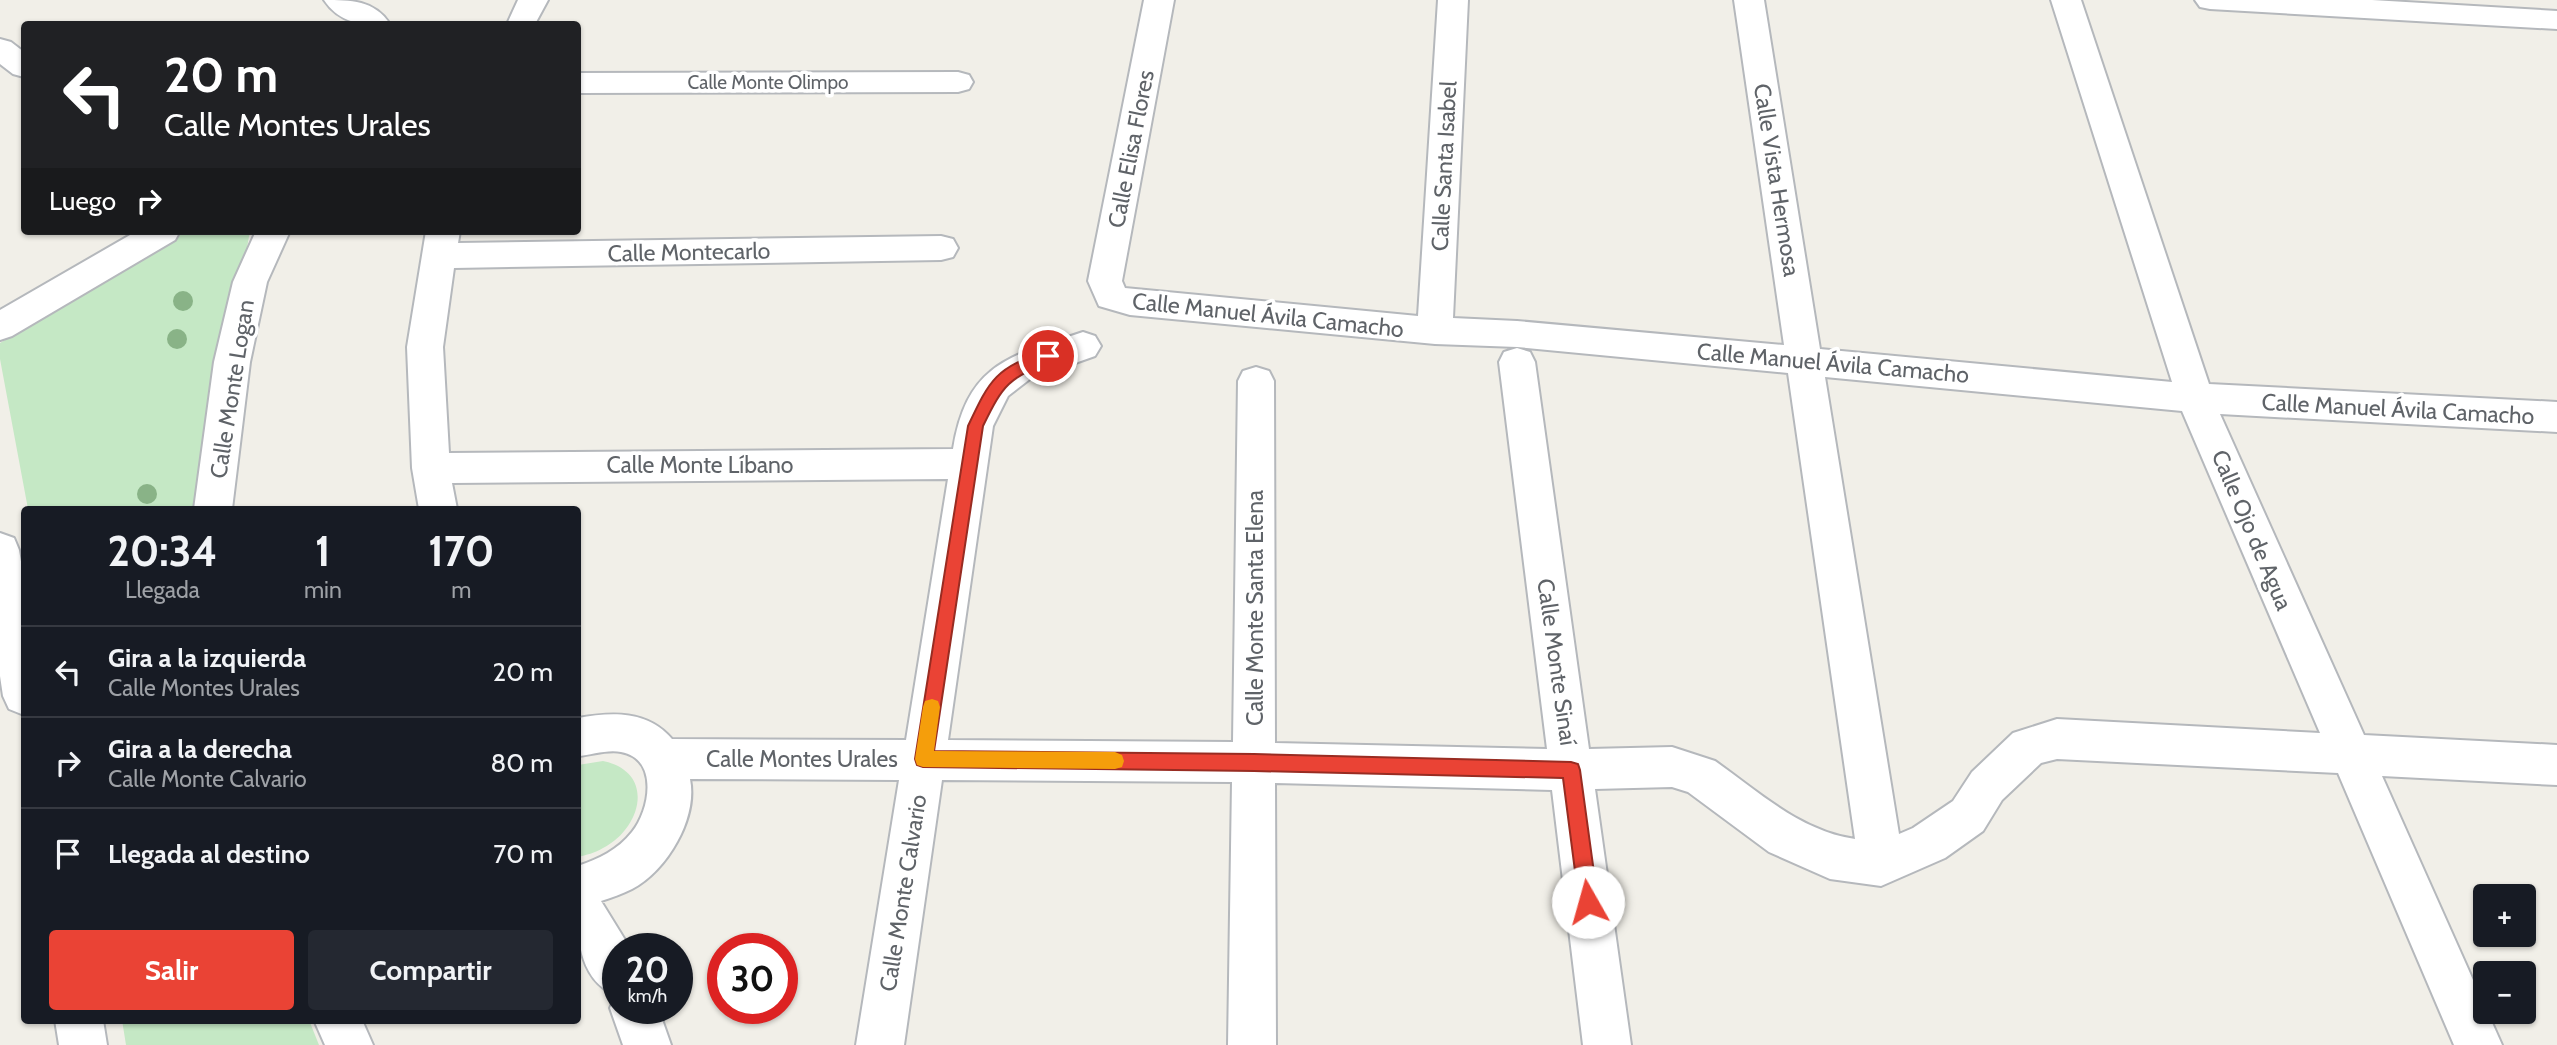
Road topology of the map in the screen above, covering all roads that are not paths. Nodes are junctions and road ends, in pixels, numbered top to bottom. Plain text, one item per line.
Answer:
1 (339, 0) edge
2 (533, 0) edge
3 (1159, 0) edge
4 (1453, 0) edge
5 (1749, 0) edge
6 (2066, 0) edge
7 (2210, 0) edge
8 (2557, 20) edge
9 (370, 21) edge
10 (522, 21) edge
11 (0, 49) edge
12 (21, 65) edge
13 (958, 82) dead end
14 (581, 83) edge
15 (156, 235) edge
16 (271, 235) edge
17 (440, 244) edge
18 (941, 248) dead end
19 (1111, 297) joint
20 (0, 327) edge
21 (1436, 331) junction
22 (1083, 346) dead end
23 (1804, 360) junction
24 (1517, 362) dead end
25 (1256, 381) dead end
26 (2195, 398) junction
27 (2557, 417) edge
28 (970, 464) junction
29 (431, 468) junction
30 (213, 506) edge
31 (437, 506) edge
32 (0, 550) edge
33 (21, 678) edge
34 (581, 736) edge
35 (2350, 755) junction
36 (663, 759) junction
37 (923, 759) junction
38 (1254, 762) junction
39 (2557, 765) edge
40 (1571, 770) junction
41 (1881, 864) junction
42 (581, 887) edge
43 (581, 910) edge
44 (602, 946) edge
45 (80, 1024) edge
46 (340, 1024) edge
47 (640, 1024) edge
48 (83, 1045) edge
49 (349, 1045) edge
50 (647, 1045) edge
51 (880, 1045) edge
52 (1252, 1045) edge
53 (1607, 1045) edge
54 (2477, 1045) edge

1 - 9 street
2 - 10 street
3 - 19 street, Calle Elisa Flores
4 - 21 street, Calle Santa Isabel
5 - 23 street, Calle Vista Hermosa
6 - 26 street, Calle Ojo de Agua
7 - 8 street
11 - 12 street
13 - 14 street, Calle Monte Olimpo
15 - 20 street
16 - 30 street, Calle Monte Logan
17 - 18 street, Calle Montecarlo
17 - 29 street
19 - 21 street, Calle Manuel Ávila Camacho
21 - 23 street, Calle Manuel Ávila Camacho
22 - 28 street, Calle Monte Calvario
23 - 26 street, Calle Manuel Ávila Camacho
23 - 41 street, Calle Vista Hermosa
24 - 40 street, Calle Monte Sinaí
25 - 38 street, Calle Monte Santa Elena
26 - 27 street, Calle Manuel Ávila Camacho
26 - 35 street, Calle Ojo de Agua
28 - 29 street, Calle Monte Líbano
28 - 37 street, Calle Monte Calvario
29 - 31 street
32 - 33 street
34 - 36 street
35 - 39 street
35 - 41 street
35 - 54 street, Calle Ojo de Agua
36 - 37 street, Calle Montes Urales
36 - 42 street
37 - 38 street, Calle Montes Urales
37 - 51 street, Calle Monte Calvario
38 - 40 street, Calle Montes Urales
38 - 52 street, Calle Monte Santa Elena
40 - 41 street, Calle Montes Urales
40 - 53 street, Calle Monte Sinaí
43 - 44 street
45 - 48 street
46 - 49 street
47 - 50 street

